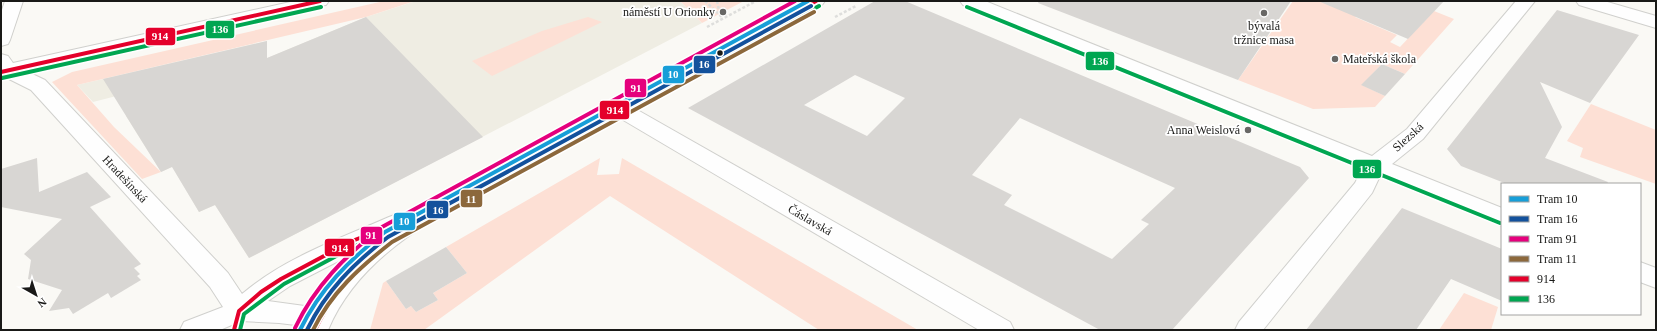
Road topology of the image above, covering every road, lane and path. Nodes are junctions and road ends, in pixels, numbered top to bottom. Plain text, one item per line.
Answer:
1 (14, 1) edge
2 (320, 1) edge
3 (704, 1) edge
4 (717, 1) edge
5 (756, 1) edge
6 (816, 1) edge
7 (969, 1) edge
8 (1526, 1) edge
9 (1585, 1) edge
10 (720, 15) junction
11 (723, 18) junction
12 (1656, 22) edge
13 (707, 27) dead end
14 (1, 40) edge
15 (3, 68) edge
16 (619, 109) junction
17 (1374, 166) junction
18 (413, 217) junction
19 (1501, 217) edge
20 (1641, 272) edge
21 (1656, 278) edge
22 (236, 320) edge
23 (310, 324) edge
24 (193, 330) edge
25 (1001, 330) edge
26 (1248, 330) edge

1 - 14 street
2 - 15 street
3 - 10 path
4 - 10 path
5 - 11 path
6 - 16 street
7 - 17 street
8 - 17 street, Slezská
9 - 12 street
10 - 11 path
11 - 13 path
15 - 22 street, Hradešínská
16 - 18 street
16 - 25 street, Čáslavská
17 - 19 street
17 - 26 street, Slezská
18 - 22 street
18 - 23 street
20 - 21 street
22 - 23 street
22 - 24 street

